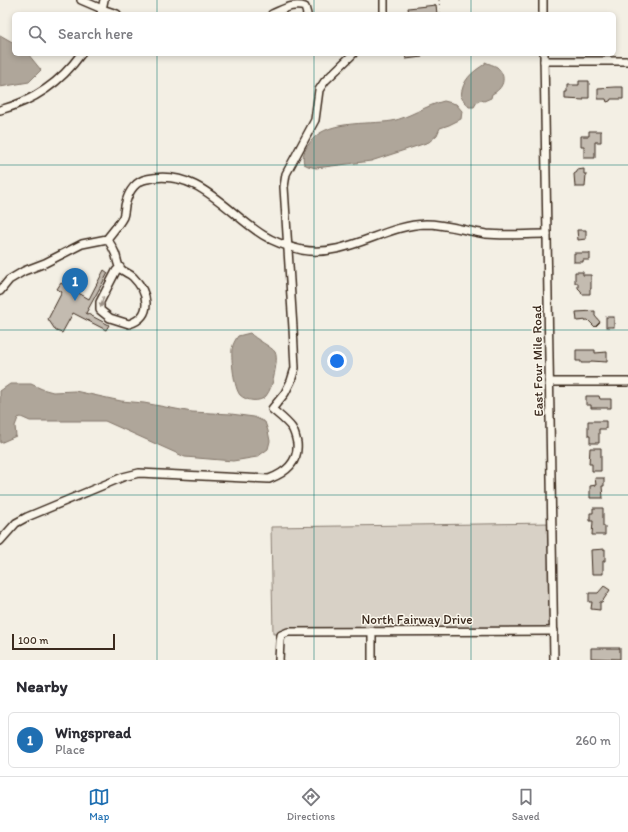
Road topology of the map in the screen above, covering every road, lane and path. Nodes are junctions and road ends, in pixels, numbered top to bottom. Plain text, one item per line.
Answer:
1 (81, 0) edge
2 (104, 0) edge
3 (384, 0) edge
4 (439, 0) edge
5 (543, 0) edge
6 (101, 12) edge
7 (277, 12) edge
8 (306, 12) edge
9 (384, 12) edge
10 (440, 12) edge
11 (543, 12) edge
12 (79, 56) edge
13 (351, 56) edge
14 (544, 57) edge
15 (628, 61) edge
16 (0, 110) edge
17 (547, 234) junction
18 (108, 239) junction
19 (287, 245) junction
20 (120, 267) junction
21 (0, 291) edge
22 (549, 382) junction
23 (628, 382) edge
24 (0, 541) edge
25 (372, 631) junction
26 (554, 631) junction
27 (279, 660) edge
28 (372, 660) edge
29 (554, 660) edge

1 - 6 street
2 - 6 street
3 - 9 street
4 - 10 path
5 - 11 street
7 - 8 street
12 - 16 street
13 - 19 street
14 - 15 street
14 - 17 street, East Four Mile Road
17 - 19 street
17 - 22 street, East Four Mile Road
18 - 19 street
18 - 20 street
18 - 21 street
19 - 24 street
20 -> 20 street
22 - 23 street
22 - 26 street, East Four Mile Road
25 - 26 street, North Fairway Drive
25 - 27 street, North Fairway Drive
25 - 28 street
26 - 29 street, East Four Mile Road

